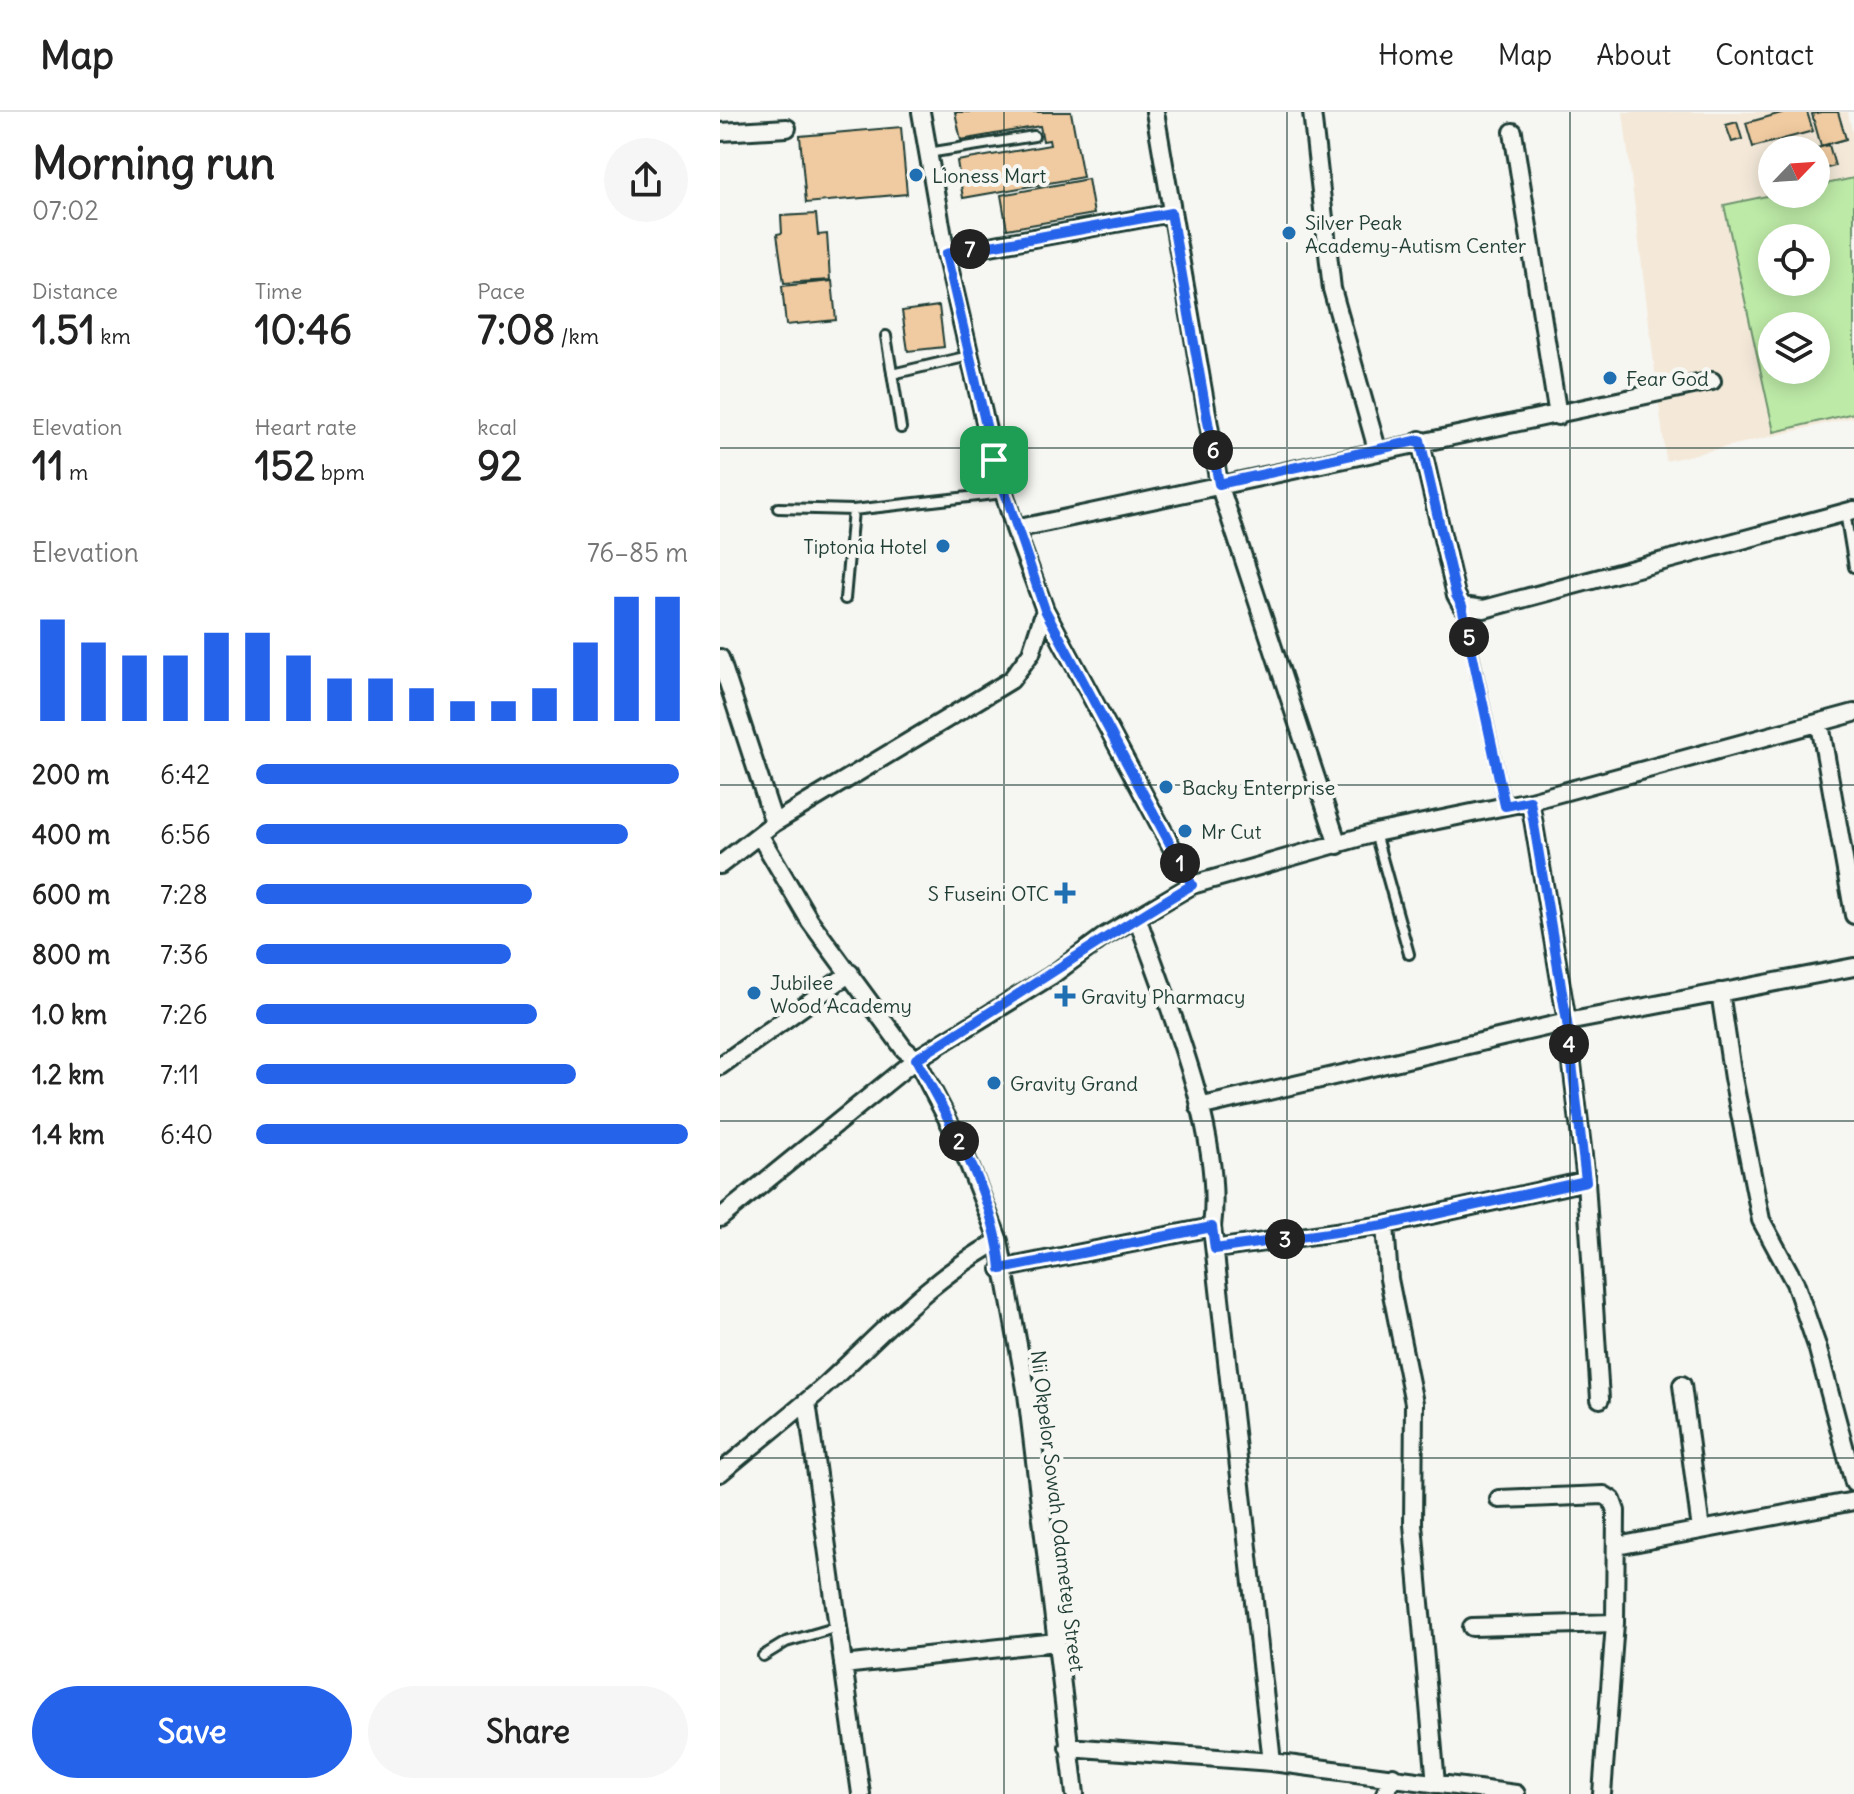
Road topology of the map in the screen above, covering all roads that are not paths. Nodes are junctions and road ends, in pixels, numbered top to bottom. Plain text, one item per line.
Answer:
1 (921, 112) edge
2 (1155, 112) edge
3 (1312, 112) edge
4 (787, 128) dead end
5 (720, 132) edge
6 (1513, 132) dead end
7 (1034, 136) dead end
8 (928, 153) junction
9 (1171, 213) junction
10 (946, 254) junction
11 (886, 336) dead end
12 (970, 356) junction
13 (892, 374) junction
14 (1712, 381) dead end
15 (1558, 416) junction
16 (901, 428) dead end
17 (1420, 440) junction
18 (1377, 449) junction
19 (1219, 484) junction
20 (1004, 493) junction
21 (778, 508) dead end
22 (853, 510) junction
23 (1850, 511) edge
24 (1015, 529) junction
25 (1854, 567) edge
26 (845, 599) dead end
27 (1462, 606) junction
28 (1045, 610) junction
29 (720, 658) edge
30 (1854, 713) edge
31 (1820, 724) junction
32 (1530, 801) junction
33 (1505, 806) junction
34 (774, 823) junction
35 (1375, 833) junction
36 (760, 836) junction
37 (1338, 845) junction
38 (720, 865) edge
39 (1192, 885) junction
40 (1854, 915) edge
41 (1137, 917) junction
42 (1409, 954) dead end
43 (1854, 967) edge
44 (850, 973) junction
45 (1720, 992) junction
46 (1567, 1022) junction
47 (916, 1059) junction
48 (720, 1066) edge
49 (1199, 1107) junction
50 (1586, 1181) junction
51 (720, 1218) edge
52 (1385, 1225) junction
53 (1212, 1227) junction
54 (999, 1241) junction
55 (1215, 1249) junction
56 (1001, 1269) junction
57 (1682, 1385) dead end
58 (1600, 1399) dead end
59 (807, 1402) junction
60 (720, 1473) edge
61 (1854, 1483) edge
62 (1499, 1499) dead end
63 (1854, 1501) edge
64 (1701, 1530) junction
65 (1617, 1546) junction
66 (1615, 1623) junction
67 (838, 1627) junction
68 (1472, 1627) dead end
69 (1056, 1642) junction
70 (763, 1656) dead end
71 (843, 1665) junction
72 (1068, 1747) junction
73 (1272, 1762) junction
74 (1393, 1776) junction
75 (1436, 1784) junction
76 (861, 1794) edge
77 (1075, 1794) edge
78 (1385, 1794) edge
79 (1516, 1794) edge
80 (1602, 1794) edge

1 - 8 street
2 - 9 street
3 - 18 street
4 - 5 street
6 - 15 street
7 - 8 lane
8 - 10 street
9 - 10 street
9 - 19 street
10 - 12 street
11 - 13 lane
12 - 13 lane
12 - 20 street
13 - 16 lane
14 - 15 street
15 - 17 street
17 - 18 street
17 - 27 street
18 - 19 street
19 - 24 street
19 - 37 street
20 - 22 lane
20 - 24 street
21 - 22 lane
22 - 26 lane
23 - 25 lane
23 - 27 street
24 - 28 street
27 - 33 lane
28 - 34 street
28 - 39 street
29 - 34 street
30 - 31 street
31 - 32 street
31 - 40 street
32 - 33 street
32 - 46 street
33 - 35 street
34 - 36 street
35 - 37 street
35 - 42 lane
36 - 38 street
36 - 44 street, Nii Okpelor Sowah Odametey Street
37 - 39 street
39 - 41 street
41 - 47 street
41 - 49 street
43 - 45 street
44 - 47 street, Nii Okpelor Sowah Odametey Street
44 - 48 street
45 - 46 street
45 - 61 street
46 - 49 street
46 - 50 street
47 - 51 street
47 - 54 street, Nii Okpelor Sowah Odametey Street
49 - 53 street
50 - 52 street
50 - 58 street
52 - 55 street
52 - 75 street
53 - 55 street
53 - 56 street
54 - 56 street, Nii Okpelor Sowah Odametey Street
54 - 59 street
55 - 73 street
56 - 69 street, Nii Okpelor Sowah Odametey Street
57 - 64 street
59 - 60 street
59 - 67 street
62 - 65 street
63 - 64 street
64 - 65 street
65 - 66 street
66 - 68 street
66 - 80 street
67 - 70 lane
67 - 71 street
69 - 71 street
69 - 72 street, Nii Okpelor Sowah Odametey Street
71 - 76 street
72 - 73 street
72 - 77 street, Nii Okpelor Sowah Odametey Street
73 - 74 street
74 - 75 street
74 - 78 street
75 - 79 street

